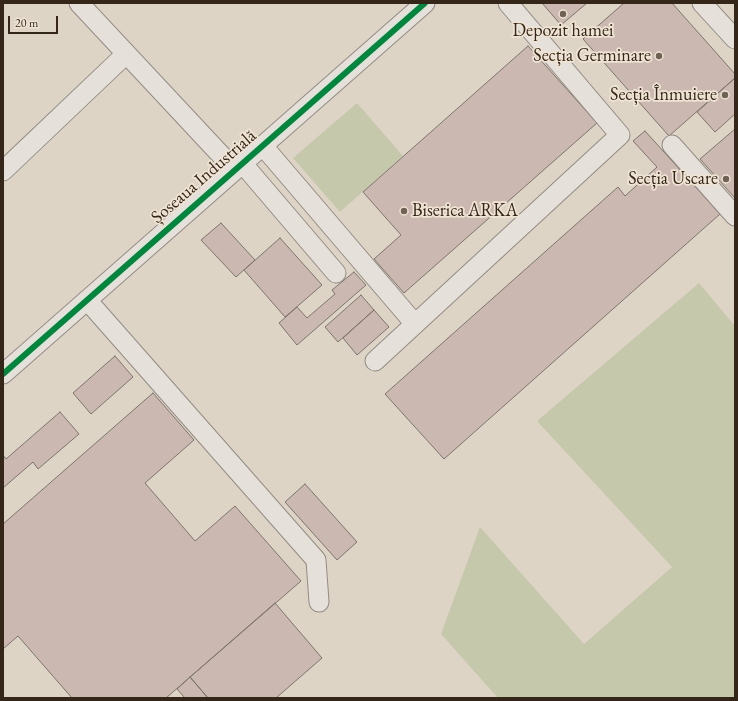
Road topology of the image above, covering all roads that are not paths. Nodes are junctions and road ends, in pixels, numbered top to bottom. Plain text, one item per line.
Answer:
1 (79, 3) edge
2 (425, 3) edge
3 (508, 3) edge
4 (711, 6) edge
5 (735, 40) edge
6 (126, 54) junction
7 (672, 145) dead end
8 (263, 146) junction
9 (239, 167) junction
10 (3, 171) edge
11 (735, 216) edge
12 (336, 273) dead end
13 (87, 300) junction
14 (415, 324) junction
15 (375, 361) dead end
16 (3, 374) edge
17 (319, 602) dead end

1 - 6 street
2 - 8 street, Șoseaua Industrială
3 - 14 street
4 - 5 street
6 - 9 street
6 - 10 street
7 - 11 street
8 - 9 street, Șoseaua Industrială
8 - 14 street
9 - 12 street
9 - 13 street, Șoseaua Industrială
13 - 16 street, Șoseaua Industrială
13 - 17 street
14 - 15 street

